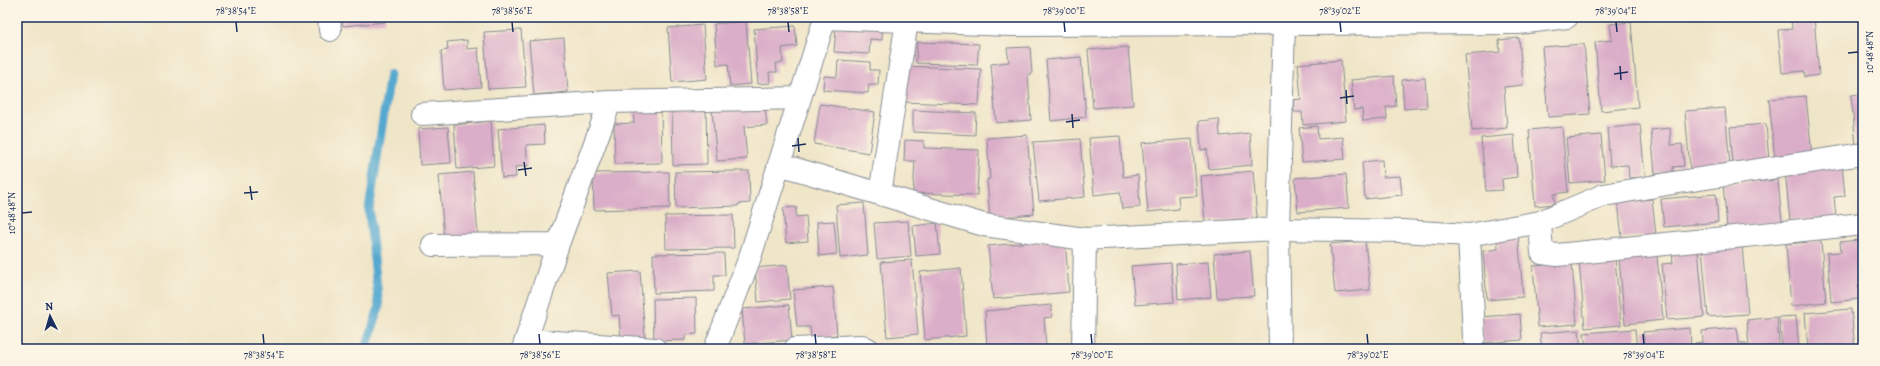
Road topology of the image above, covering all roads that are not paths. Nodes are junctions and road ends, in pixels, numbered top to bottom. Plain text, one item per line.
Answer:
1 (1567, 17) edge
2 (907, 21) junction
3 (1093, 21) edge
4 (1284, 21) edge
5 (800, 98) junction
6 (610, 102) junction
7 (422, 114) dead end
8 (1863, 154) edge
9 (780, 164) junction
10 (880, 194) junction
11 (1540, 222) junction
12 (1863, 224) edge
13 (1278, 229) junction
14 (1469, 235) junction
15 (1085, 239) junction
16 (558, 244) junction
17 (433, 245) dead end
18 (1474, 337) dead end
19 (525, 344) edge
20 (655, 349) edge
21 (715, 349) edge
22 (795, 349) edge
23 (868, 349) edge
24 (1083, 349) edge
25 (1280, 349) edge

1 - 4 street
2 - 3 street
2 - 5 street
2 - 10 street
3 - 4 street
4 - 13 street
5 - 6 street
5 - 9 street
6 - 7 street
6 - 16 street
8 - 11 street
9 - 10 street
9 - 21 street
10 - 15 street
11 - 12 street
11 - 14 street
13 - 14 street
13 - 15 street
13 - 25 street
14 - 18 street
15 - 24 street
16 - 17 street
16 - 19 street
19 - 20 street
22 - 23 street

